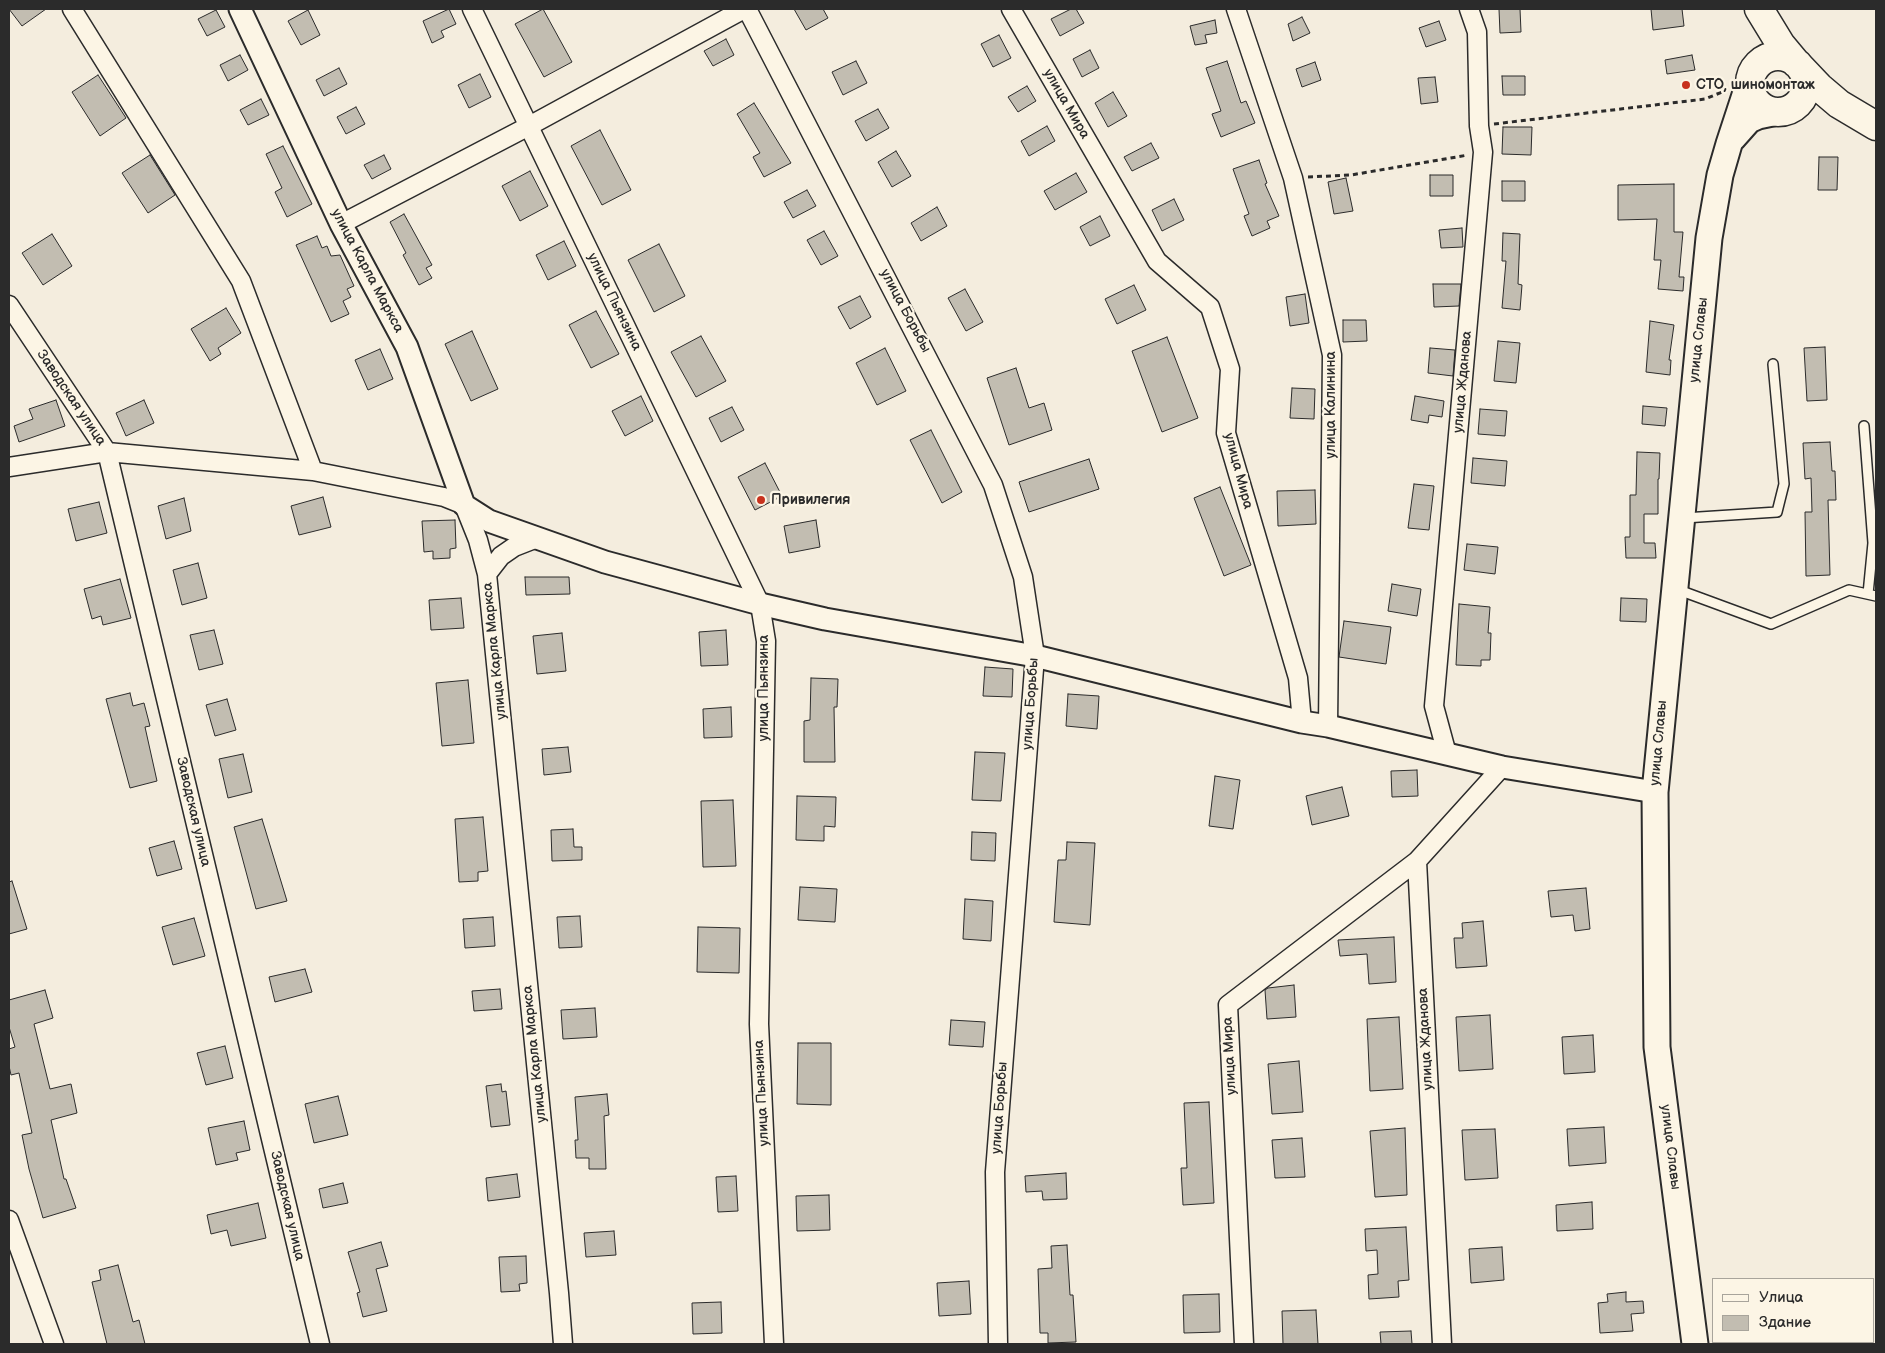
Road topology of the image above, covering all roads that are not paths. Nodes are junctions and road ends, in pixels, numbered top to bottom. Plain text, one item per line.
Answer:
1 (72, 9) edge
2 (240, 9) edge
3 (472, 9) edge
4 (746, 9) edge
5 (1011, 9) edge
6 (1236, 9) edge
7 (1469, 9) edge
8 (1753, 9) edge
9 (1759, 9) edge
10 (1798, 65) junction
11 (1751, 77) junction
12 (1784, 111) junction
13 (1869, 122) edge
14 (529, 126) junction
15 (1729, 144) junction
16 (341, 224) junction
17 (9, 306) edge
18 (1773, 364) dead end
19 (1864, 426) dead end
20 (108, 452) junction
21 (9, 467) edge
22 (314, 471) junction
23 (464, 505) junction
24 (1681, 518) junction
25 (536, 538) junction
26 (487, 574) junction
27 (1674, 589) junction
28 (1872, 595) edge
29 (760, 604) junction
30 (1035, 656) junction
31 (1302, 722) junction
32 (1328, 726) junction
33 (1447, 754) junction
34 (1502, 767) junction
35 (1655, 792) junction
36 (1417, 861) junction
37 (9, 1220) edge
38 (54, 1344) edge
39 (320, 1344) edge
40 (563, 1344) edge
41 (774, 1344) edge
42 (998, 1344) edge
43 (1244, 1344) edge
44 (1442, 1344) edge
45 (1695, 1344) edge

1 - 22 street
2 - 16 street, улица Карла Маркса
3 - 14 street, улица Пьянзина
4 - 14 street
4 - 30 street, улица Борьбы
5 - 31 street, улица Мира
6 - 32 street, улица Калинина
7 - 33 street, улица Жданова
8 - 11 main road
9 - 10 main road
10 - 11 main road
10 - 12 main road
10 - 13 main road
11 - 12 main road
11 - 15 main road, улица Славы
12 - 13 main road
12 - 15 main road
14 - 16 street
14 - 29 street, улица Пьянзина
15 - 24 main road, улица Славы
16 - 23 street, улица Карла Маркса
17 - 20 street, Заводская улица
18 - 24 lane
19 - 28 lane
20 - 21 street
20 - 22 street
20 - 39 street, Заводская улица
22 - 23 street
23 - 25 street
23 - 26 street, улица Карла Маркса
24 - 27 main road, улица Славы
25 - 26 street
25 - 29 street
26 - 40 street, улица Карла Маркса
27 - 28 lane
27 - 35 main road, улица Славы
29 - 30 street
29 - 41 street, улица Пьянзина
30 - 31 street
30 - 42 street, улица Борьбы
31 - 32 street
32 - 33 street
33 - 34 street
34 - 35 street
34 - 36 street
35 - 45 main road, улица Славы
36 - 43 street, улица Мира
36 - 44 street, улица Жданова
37 - 38 street

